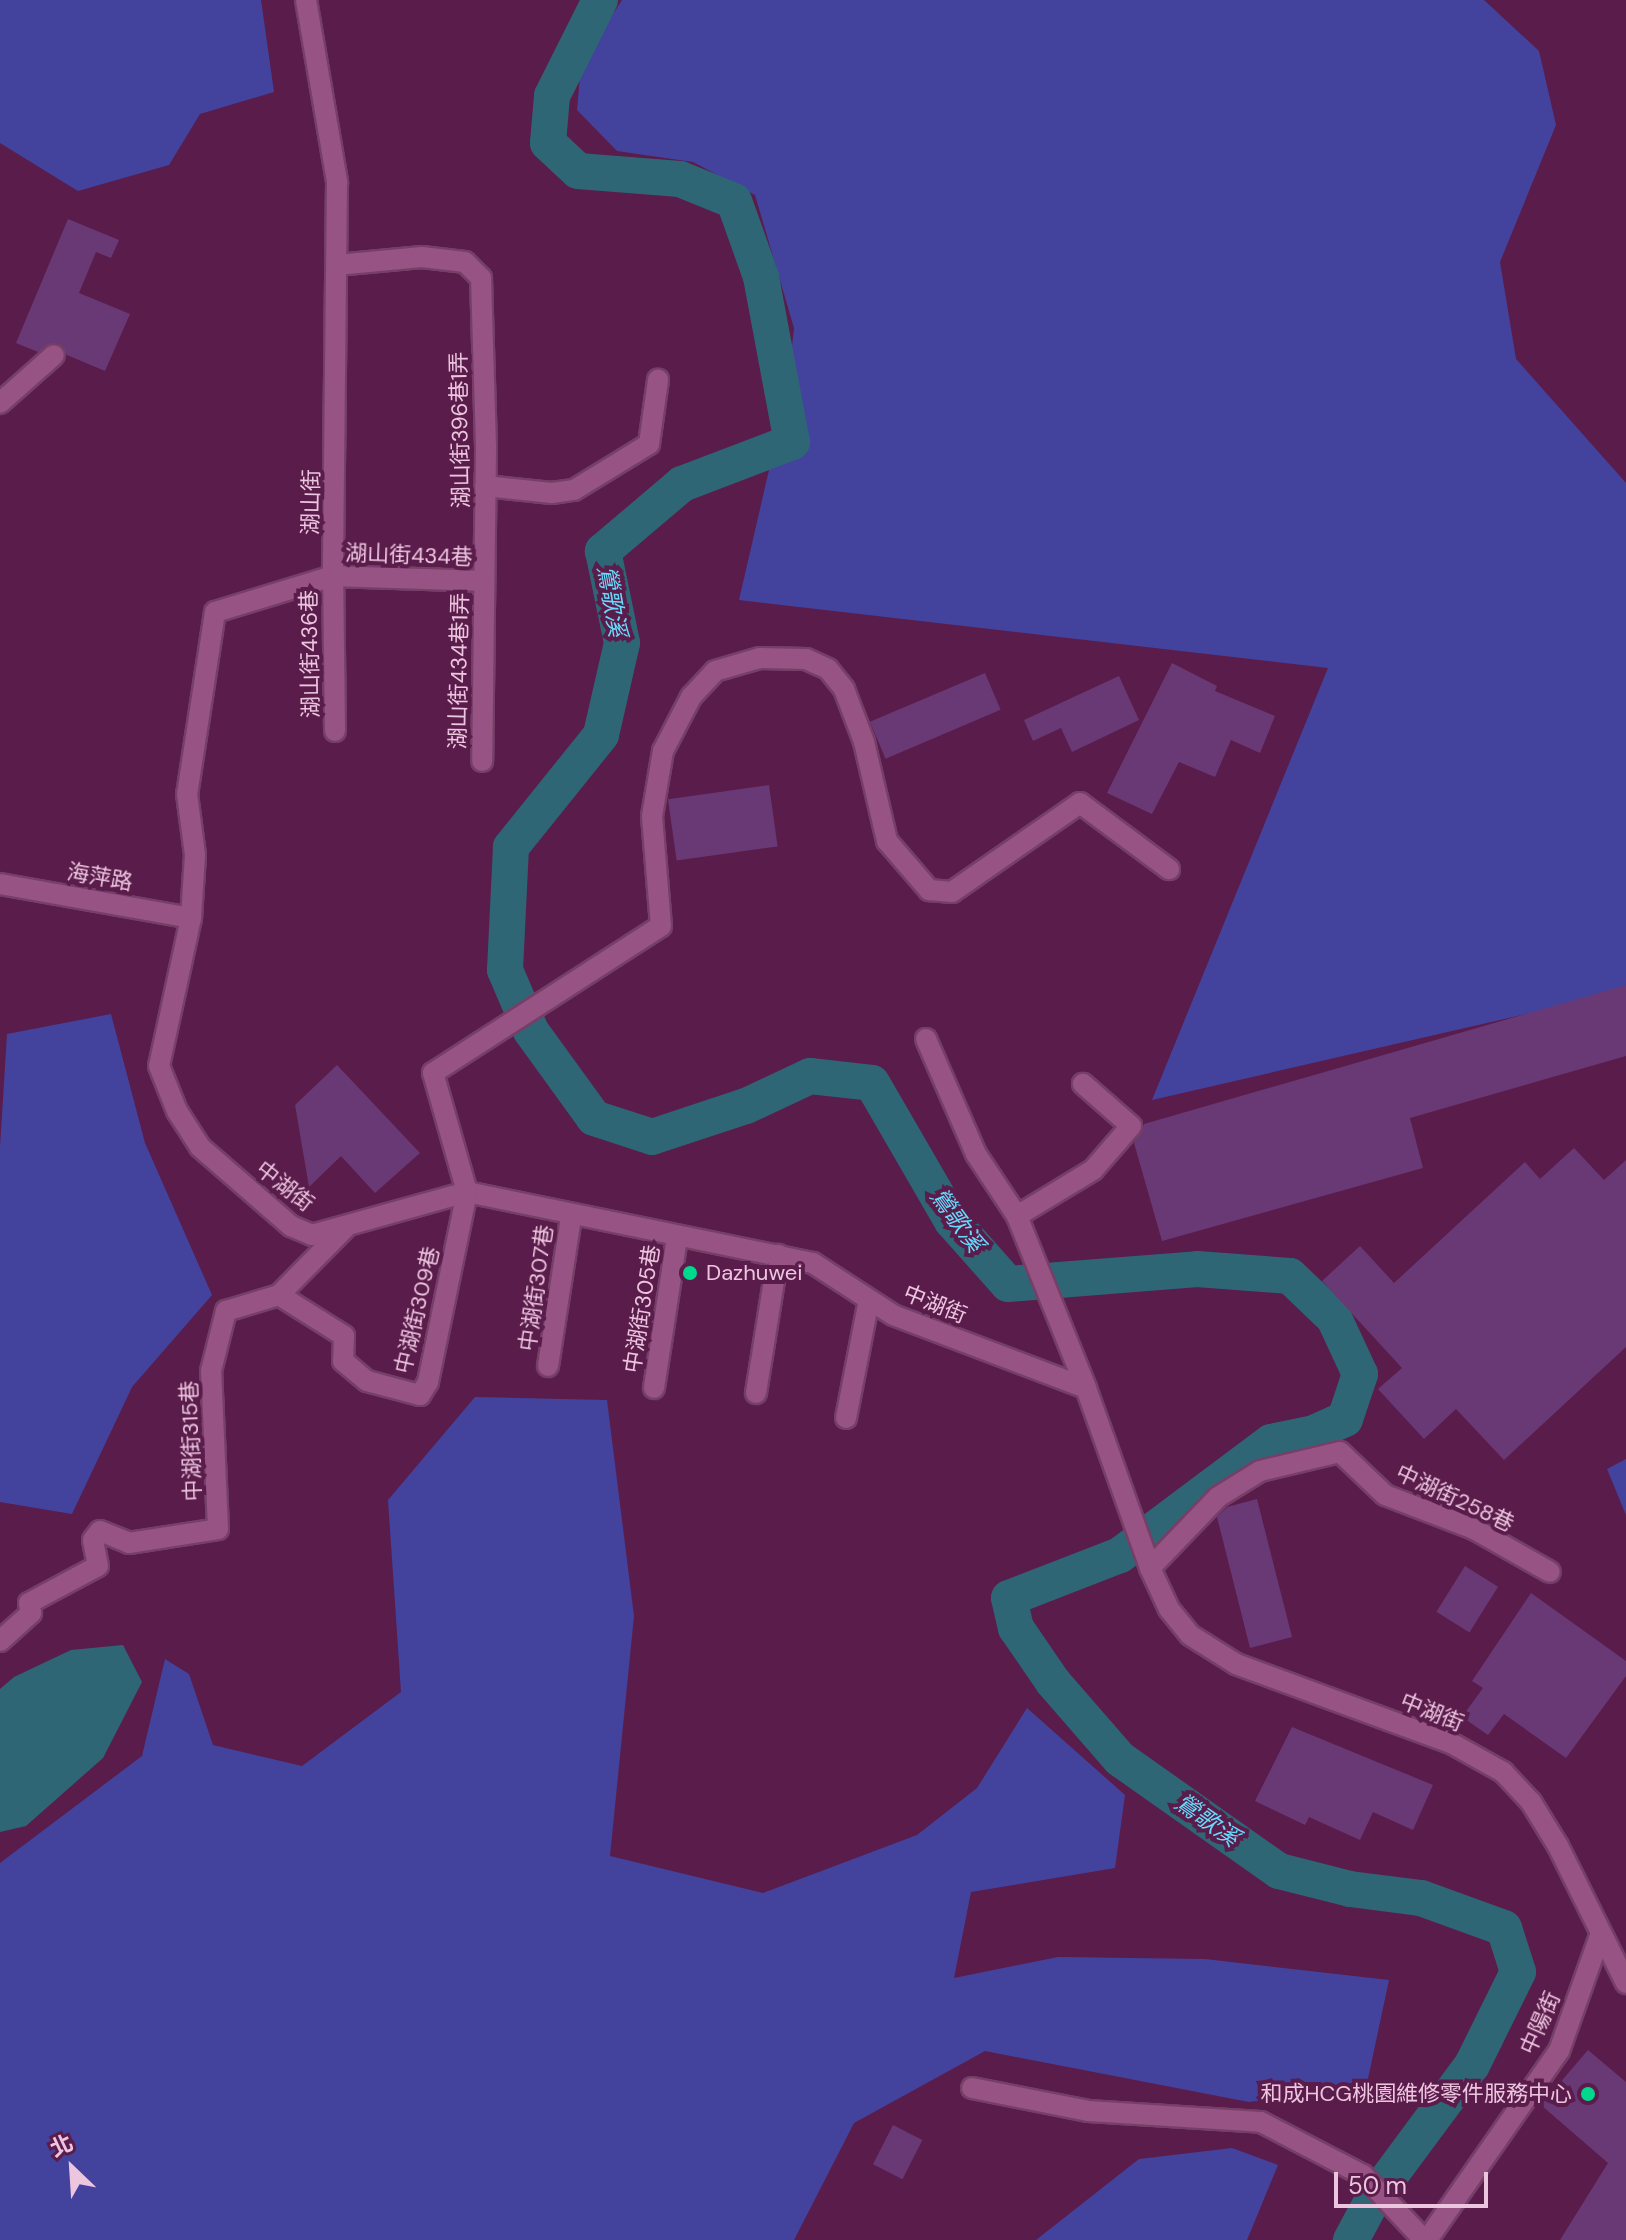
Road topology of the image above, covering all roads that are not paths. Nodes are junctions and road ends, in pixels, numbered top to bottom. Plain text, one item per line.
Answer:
1 (306, 0) edge
2 (337, 265) junction
3 (54, 355) dead end
4 (658, 380) dead end
5 (0, 403) edge
6 (485, 486) junction
7 (333, 576) junction
8 (484, 581) junction
9 (335, 731) dead end
10 (482, 761) dead end
11 (1169, 869) dead end
12 (0, 884) edge
13 (191, 918) junction
14 (926, 1039) dead end
15 (1083, 1084) dead end
16 (467, 1192) junction
17 (1017, 1216) junction
18 (571, 1217) junction
19 (347, 1226) junction
20 (677, 1237) junction
21 (778, 1255) junction
22 (279, 1295) junction
23 (869, 1300) junction
24 (548, 1366) dead end
25 (654, 1388) dead end
26 (1086, 1388) junction
27 (756, 1393) dead end
28 (846, 1418) dead end
29 (1147, 1561) junction
30 (1550, 1572) dead end
31 (0, 1641) edge
32 (1600, 1936) junction
33 (1626, 1983) edge
34 (972, 2088) dead end
35 (1425, 2240) edge

1 - 2 street, 湖山街
2 - 6 street, 湖山街396巷1弄
2 - 7 street, 湖山街
3 - 5 street
4 - 6 street
6 - 8 street, 湖山街396巷1弄
7 - 8 street, 湖山街434巷
7 - 9 street, 湖山街436巷
7 - 13 street
8 - 10 street, 湖山街434巷1弄
11 - 16 street
12 - 13 street, 海萍路
13 - 19 street, 中湖街
14 - 17 street
15 - 17 street
16 - 18 street, 中湖街
16 - 19 street, 中湖街
16 - 22 street, 中湖街309巷
17 - 26 street
18 - 20 street, 中湖街
18 - 24 street, 中湖街307巷
19 - 22 street, 中湖街315巷
20 - 21 street, 中湖街
20 - 25 street, 中湖街305巷
21 - 23 street, 中湖街
21 - 27 street
22 - 31 street, 中湖街315巷
23 - 26 street, 中湖街
23 - 28 street
26 - 29 street, 中湖街
29 - 30 street, 中湖街258巷
29 - 32 street, 中湖街
32 - 33 street, 中湖街
32 - 35 street, 中陽街
34 - 35 street

